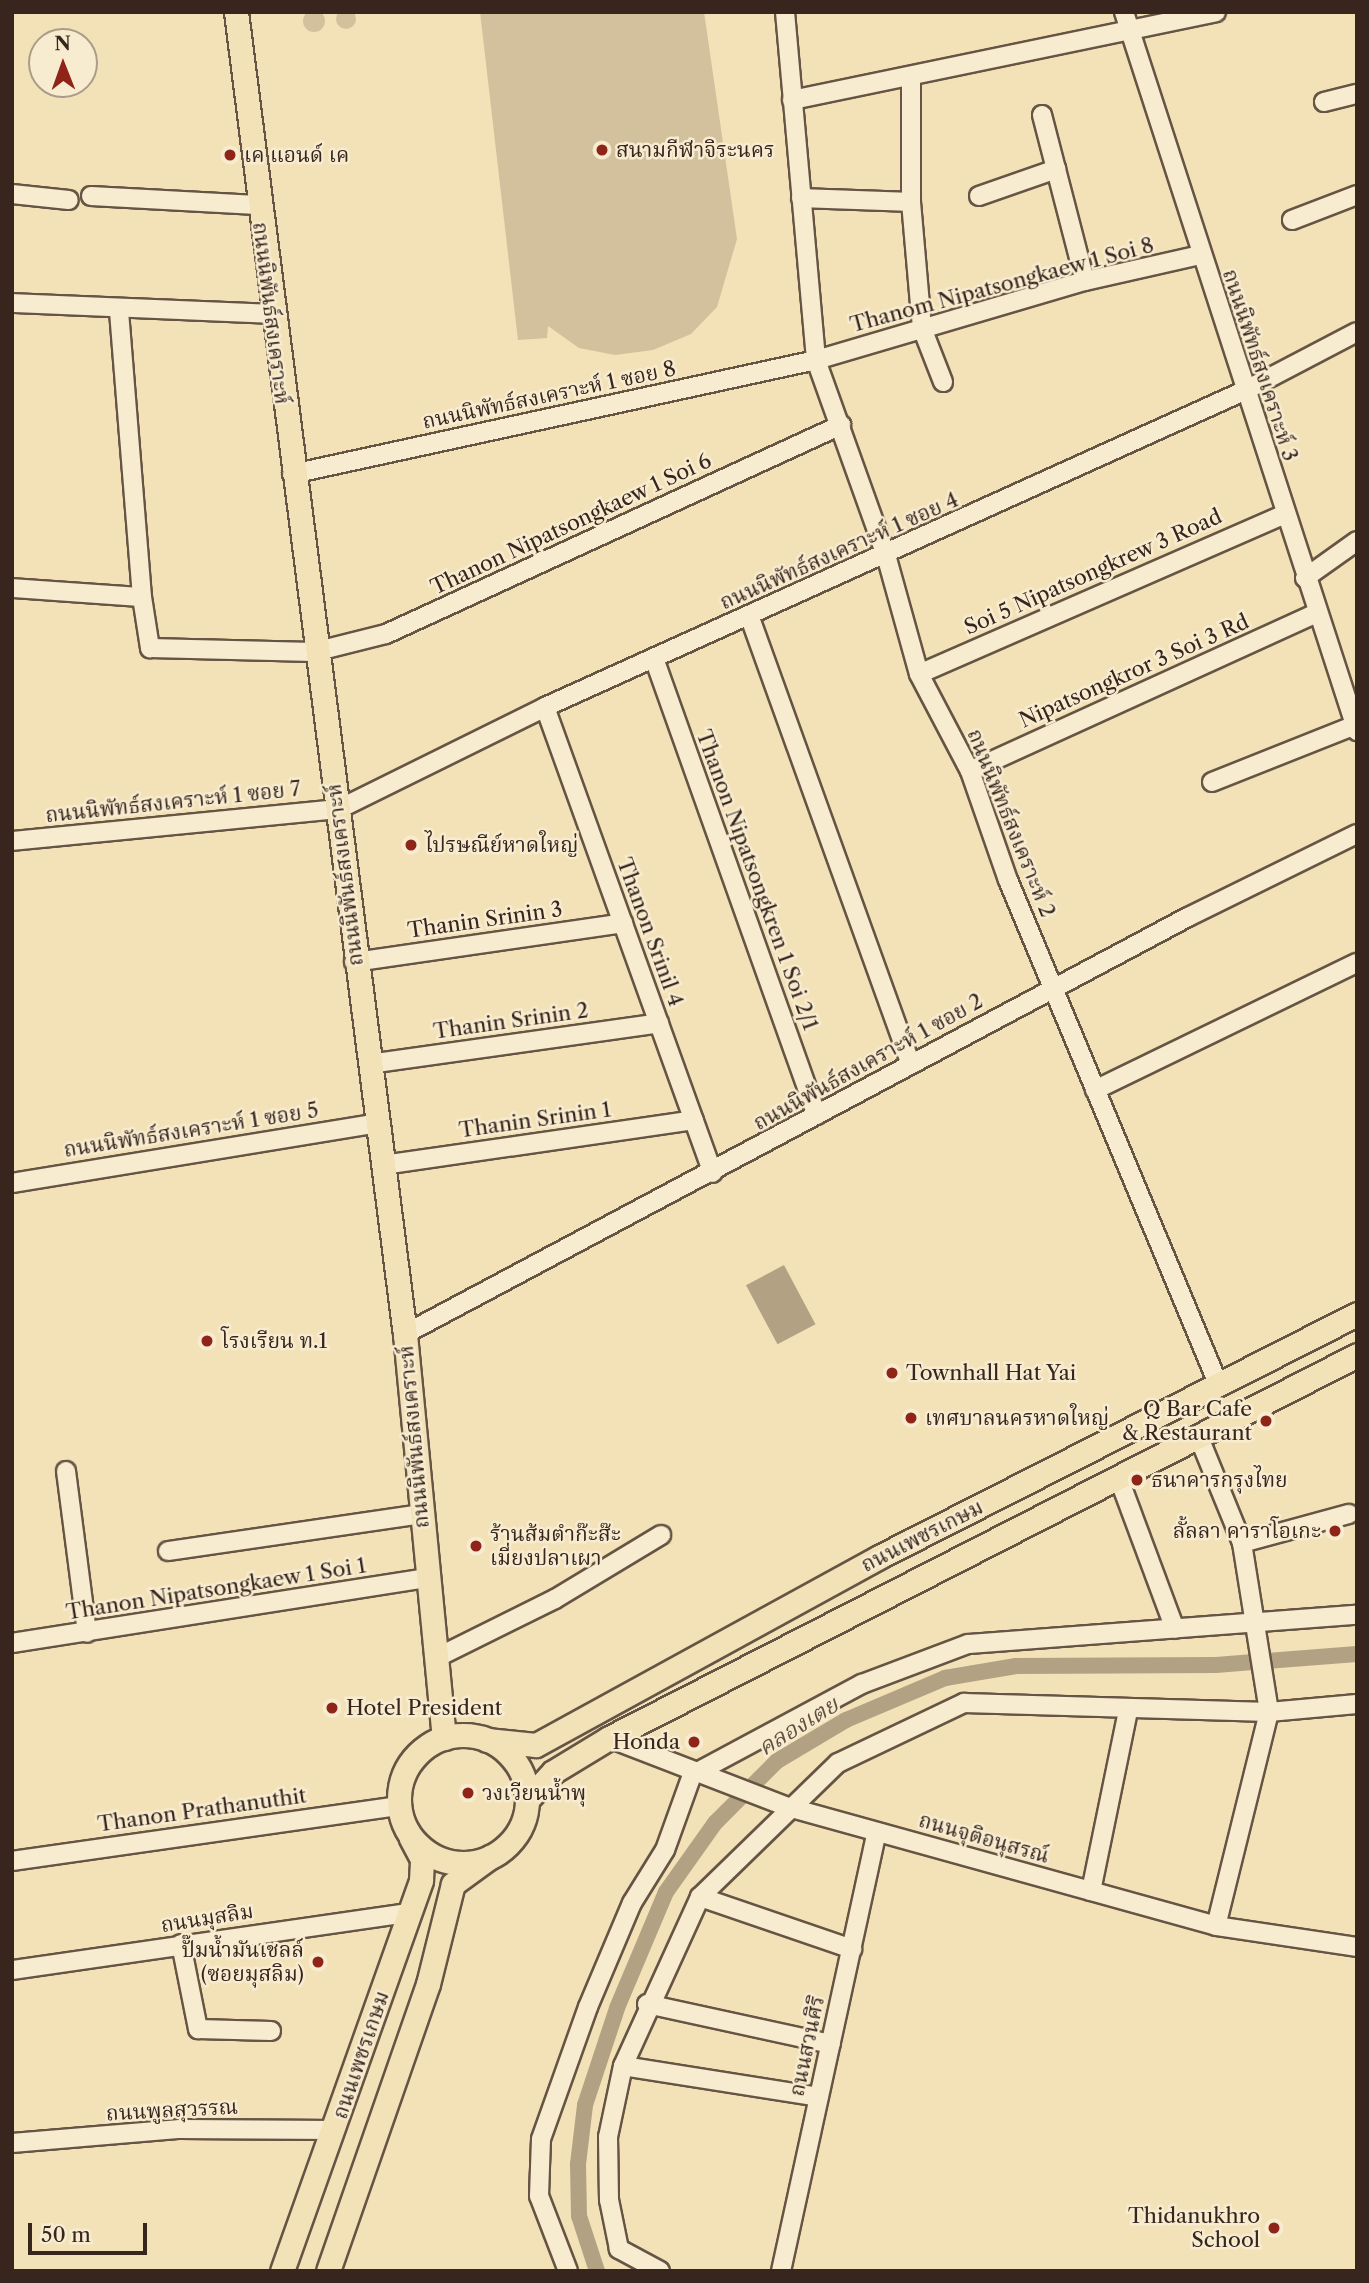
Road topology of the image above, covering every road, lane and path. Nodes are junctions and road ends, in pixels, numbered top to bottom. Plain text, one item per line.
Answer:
1 (236, 12) edge
2 (785, 12) edge
3 (1124, 12) edge
4 (1216, 12) edge
5 (1131, 34) junction
6 (911, 78) junction
7 (1357, 93) edge
8 (792, 100) junction
9 (1324, 102) dead end
10 (1042, 115) dead end
11 (1056, 169) junction
12 (12, 194) edge
13 (1357, 195) edge
14 (91, 196) dead end
15 (979, 196) dead end
16 (802, 198) junction
17 (69, 200) dead end
18 (911, 202) junction
19 (257, 205) junction
20 (1292, 220) dead end
21 (1200, 255) junction
22 (1085, 281) junction
23 (12, 303) edge
24 (119, 310) junction
25 (272, 314) junction
26 (922, 328) junction
27 (1357, 332) edge
28 (816, 360) junction
29 (943, 382) dead end
30 (1244, 391) junction
31 (841, 425) junction
32 (292, 474) junction
33 (1285, 514) junction
34 (1357, 541) edge
35 (886, 555) junction
36 (1306, 578) junction
37 (12, 588) edge
38 (142, 597) junction
39 (1317, 613) junction
40 (749, 615) junction
41 (314, 652) junction
42 (654, 661) junction
43 (919, 674) junction
44 (545, 707) junction
45 (1356, 728) edge
46 (970, 771) junction
47 (1213, 782) dead end
48 (339, 809) junction
49 (1357, 834) edge
50 (12, 841) edge
51 (623, 923) junction
52 (354, 962) junction
53 (1357, 963) edge
54 (1054, 987) junction
55 (659, 1023) junction
56 (369, 1064) junction
57 (911, 1064) junction
58 (1095, 1090) junction
59 (817, 1115) junction
60 (694, 1120) junction
61 (378, 1123) junction
62 (383, 1165) junction
63 (713, 1173) junction
64 (12, 1183) edge
65 (1357, 1314) edge
66 (405, 1334) junction
67 (1357, 1355) edge
68 (1219, 1386) junction
69 (1198, 1435) junction
70 (66, 1471) dead end
71 (1118, 1476) junction
72 (421, 1514) junction
73 (1349, 1514) dead end
74 (661, 1535) dead end
75 (1241, 1543) junction
76 (167, 1551) dead end
77 (879, 1557) junction
78 (426, 1578) junction
79 (897, 1590) junction
80 (1357, 1615) edge
81 (1255, 1621) junction
82 (1175, 1629) junction
83 (88, 1633) junction
84 (12, 1643) edge
85 (436, 1658) junction
86 (1357, 1704) edge
87 (1128, 1710) junction
88 (1269, 1712) junction
89 (444, 1738) junction
90 (609, 1738) junction
91 (487, 1740) junction
92 (692, 1775) junction
93 (527, 1800) junction
94 (399, 1806) junction
95 (788, 1807) junction
96 (877, 1832) junction
97 (411, 1838) junction
98 (490, 1857) junction
99 (12, 1861) edge
100 (1091, 1891) junction
101 (700, 1896) junction
102 (410, 1913) junction
103 (1216, 1926) junction
104 (181, 1944) junction
105 (1357, 1947) edge
106 (852, 1949) junction
107 (12, 1970) edge
108 (647, 2004) junction
109 (271, 2031) dead end
110 (831, 2044) junction
111 (623, 2066) junction
112 (819, 2097) junction
113 (334, 2130) junction
114 (12, 2143) edge
115 (282, 2271) edge
116 (328, 2271) edge
117 (568, 2271) edge
118 (660, 2271) edge
119 (780, 2271) edge

1 - 19 main road, ถนนนิพันธ์สงเคราะห์
2 - 8 street, ถนนนิพัทธ์สงเคราะห์ 2
3 - 5 street, ถนนนิพัทธ์สงเคราะห์ 3
4 - 5 street
5 - 6 street
5 - 21 street, ถนนนิพัทธ์สงเคราะห์ 3
6 - 8 street
6 - 18 street
7 - 9 street
8 - 16 street, ถนนนิพัทธ์สงเคราะห์ 2
10 - 11 street
11 - 15 street
11 - 22 street
12 - 17 street
13 - 20 street
14 - 19 street
16 - 18 street
16 - 28 street, ถนนนิพัทธ์สงเคราะห์ 2
18 - 26 street
19 - 25 main road, ถนนนิพันธ์สงเคราะห์
21 - 22 street, Thanom Nipatsongkaew 1 Soi 8
21 - 30 street, ถนนนิพัทธ์สงเคราะห์ 3
22 - 26 street, Thanom Nipatsongkaew 1 Soi 8
23 - 24 street
24 - 25 street
24 - 38 street
25 - 32 main road, ถนนนิพันธ์สงเคราะห์
26 - 28 street, Thanom Nipatsongkaew 1 Soi 8
26 - 29 street
27 - 30 street, ถนนนิพัทธ์สงเคราะห์ 1 ซอย 4
28 - 31 street, ถนนนิพัทธ์สงเคราะห์ 2
28 - 32 street, ถนนนิพัทธ์สงเคราะห์ 1 ซอย 8
30 - 33 street, ถนนนิพัทธ์สงเคราะห์ 3
30 - 35 street, ถนนนิพัทธ์สงเคราะห์ 1 ซอย 4
31 - 35 street, ถนนนิพัทธ์สงเคราะห์ 2
31 - 41 street, Thanon Nipatsongkaew 1 Soi 6
32 - 41 main road, ถนนนิพันธ์สงเคราะห์
33 - 36 street, ถนนนิพัทธ์สงเคราะห์ 3
33 - 43 street, Soi 5 Nipatsongkrew 3 Road
34 - 36 street
35 - 40 street, ถนนนิพัทธ์สงเคราะห์ 1 ซอย 4
35 - 43 street, ถนนนิพัทธ์สงเคราะห์ 2
36 - 39 street, ถนนนิพัทธ์สงเคราะห์ 3
37 - 38 street
38 - 41 street, Thanon Nipatsongkaew 1 Soi 6
39 - 45 street, ถนนนิพัทธ์สงเคราะห์ 3
39 - 46 street, Nipatsongkror 3 Soi 3 Rd
40 - 42 street, ถนนนิพัทธ์สงเคราะห์ 1 ซอย 4
40 - 57 street
41 - 48 main road, ถนนนิพันธ์สงเคราะห์
42 - 44 street, ถนนนิพัทธ์สงเคราะห์ 1 ซอย 4
42 - 59 street, Thanon Nipatsongkren 1 Soi 2/1
43 - 46 street, ถนนนิพัทธ์สงเคราะห์ 2
44 - 48 street, ถนนนิพัทธ์สงเคราะห์ 1 ซอย 4
44 - 51 street, Thanon Srinil 4
45 - 47 street
46 - 54 street, ถนนนิพัทธ์สงเคราะห์ 2
48 - 50 street, ถนนนิพัทธ์สงเคราะห์ 1 ซอย 7
48 - 52 main road, ถนนนิพันธ์สงเคราะห์
49 - 54 street, ถนนนิพันธ์สงเคราะห์ 1 ซอย 2
51 - 52 street, Thanin Srinin 3
51 - 55 street, Thanon Srinil 4
52 - 56 main road, ถนนนิพันธ์สงเคราะห์
53 - 58 street
54 - 57 street, ถนนนิพันธ์สงเคราะห์ 1 ซอย 2
54 - 58 street, ถนนนิพัทธ์สงเคราะห์ 2
55 - 56 street, Thanin Srinin 2
55 - 60 street, Thanon Srinil 4
56 - 61 main road, ถนนนิพันธ์สงเคราะห์
57 - 59 street, ถนนนิพันธ์สงเคราะห์ 1 ซอย 2
58 - 68 street, ถนนนิพัทธ์สงเคราะห์ 2
59 - 63 street, ถนนนิพันธ์สงเคราะห์ 1 ซอย 2
60 - 62 street, Thanin Srinin 1
60 - 63 street, Thanon Srinil 4
61 - 62 main road, ถนนนิพันธ์สงเคราะห์
61 - 64 street, ถนนนิพัทธ์สงเคราะห์ 1 ซอย 5
62 - 66 main road, ถนนนิพันธ์สงเคราะห์
63 - 66 street, ถนนนิพันธ์สงเคราะห์ 1 ซอย 2
65 - 68 main road, ถนนเพชรเกษม
66 - 72 main road, ถนนนิพันธ์สงเคราะห์
67 - 69 main road, ถนนเพชรเกษม
68 - 77 main road, ถนนเพชรเกษม
69 - 71 main road, ถนนเพชรเกษม
69 - 75 street
70 - 83 street
71 - 79 main road, ถนนเพชรเกษม
71 - 82 street
72 - 76 street
72 - 78 main road, ถนนนิพันธ์สงเคราะห์
73 - 75 street
74 - 85 street
75 - 81 street
77 - 79 main road
77 - 91 main road, ถนนเพชรเกษม
78 - 83 street, Thanon Nipatsongkaew 1 Soi 1
78 - 85 main road, ถนนนิพันธ์สงเคราะห์
79 - 90 main road, ถนนเพชรเกษม
80 - 81 street
81 - 82 street
81 - 88 street
82 - 92 street
83 - 84 street, Thanon Nipatsongkaew 1 Soi 1
85 - 89 main road, ถนนนิพันธ์สงเคราะห์
86 - 88 street
87 - 88 street
87 - 95 street
87 - 100 street
88 - 103 street
89 - 91 main road
89 - 94 main road
90 - 92 street, ถนนจุติอนุสรณ์
90 - 93 main road, ถนนเพชรเกษม
91 - 93 main road
92 - 95 street, ถนนจุติอนุสรณ์
92 - 117 street
93 - 98 main road
94 - 97 main road
94 - 99 street, Thanon Prathanuthit
95 - 96 street, ถนนจุติอนุสรณ์
95 - 101 street
96 - 100 street, ถนนจุติอนุสรณ์
96 - 106 street, ถนนสวนศิริ
97 - 98 main road
97 - 102 main road, ถนนเพชรเกษม
98 - 116 main road, ถนนเพชรเกษม
100 - 103 street, ถนนจุติอนุสรณ์
101 - 106 street
101 - 108 street
102 - 104 street, ถนนมุสลิม
102 - 113 main road, ถนนเพชรเกษม
103 - 105 street, ถนนจุติอนุสรณ์
104 - 107 street, ถนนมุสลิม
104 - 109 street
106 - 110 street, ถนนสวนศิริ
108 - 110 street
108 - 111 street
110 - 112 street, ถนนสวนศิริ
111 - 112 street
111 - 118 street
112 - 119 street, ถนนสวนศิริ
113 - 114 street, ถนนพูลสุวรรณ
113 - 115 main road, ถนนเพชรเกษม

